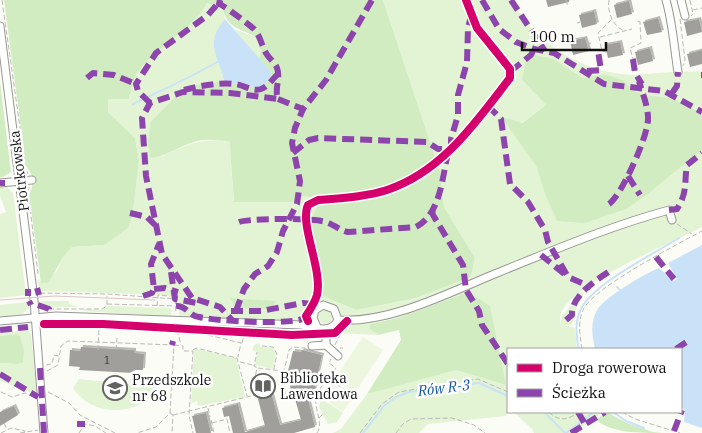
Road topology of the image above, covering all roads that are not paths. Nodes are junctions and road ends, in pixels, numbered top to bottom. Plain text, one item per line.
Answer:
1 (666, 0) edge
2 (681, 0) edge
3 (685, 16) dead end
4 (0, 26) edge
5 (681, 69) road end
6 (31, 178) road end
7 (20, 181) junction
8 (2, 183) edge
9 (672, 220) road end
10 (36, 316) junction
11 (313, 318) junction
12 (338, 320) junction
13 (0, 321) edge
14 (301, 325) junction
15 (317, 327) junction
16 (326, 332) junction
17 (330, 347) junction
18 (312, 348) road end
19 (334, 356) road end
20 (44, 431) edge

1 - 5 street
2 - 3 street
4 - 7 street, Piotrkowska
6 - 7 street
7 - 8 street
7 - 10 street, Piotrkowska
9 - 12 street
10 - 13 street
10 - 14 street
10 - 20 street, Piotrkowska
11 - 12 street
11 - 14 street
11 - 15 street
12 - 16 street
14 - 15 street
15 - 16 street
16 - 17 street
17 - 18 street
17 - 19 street

